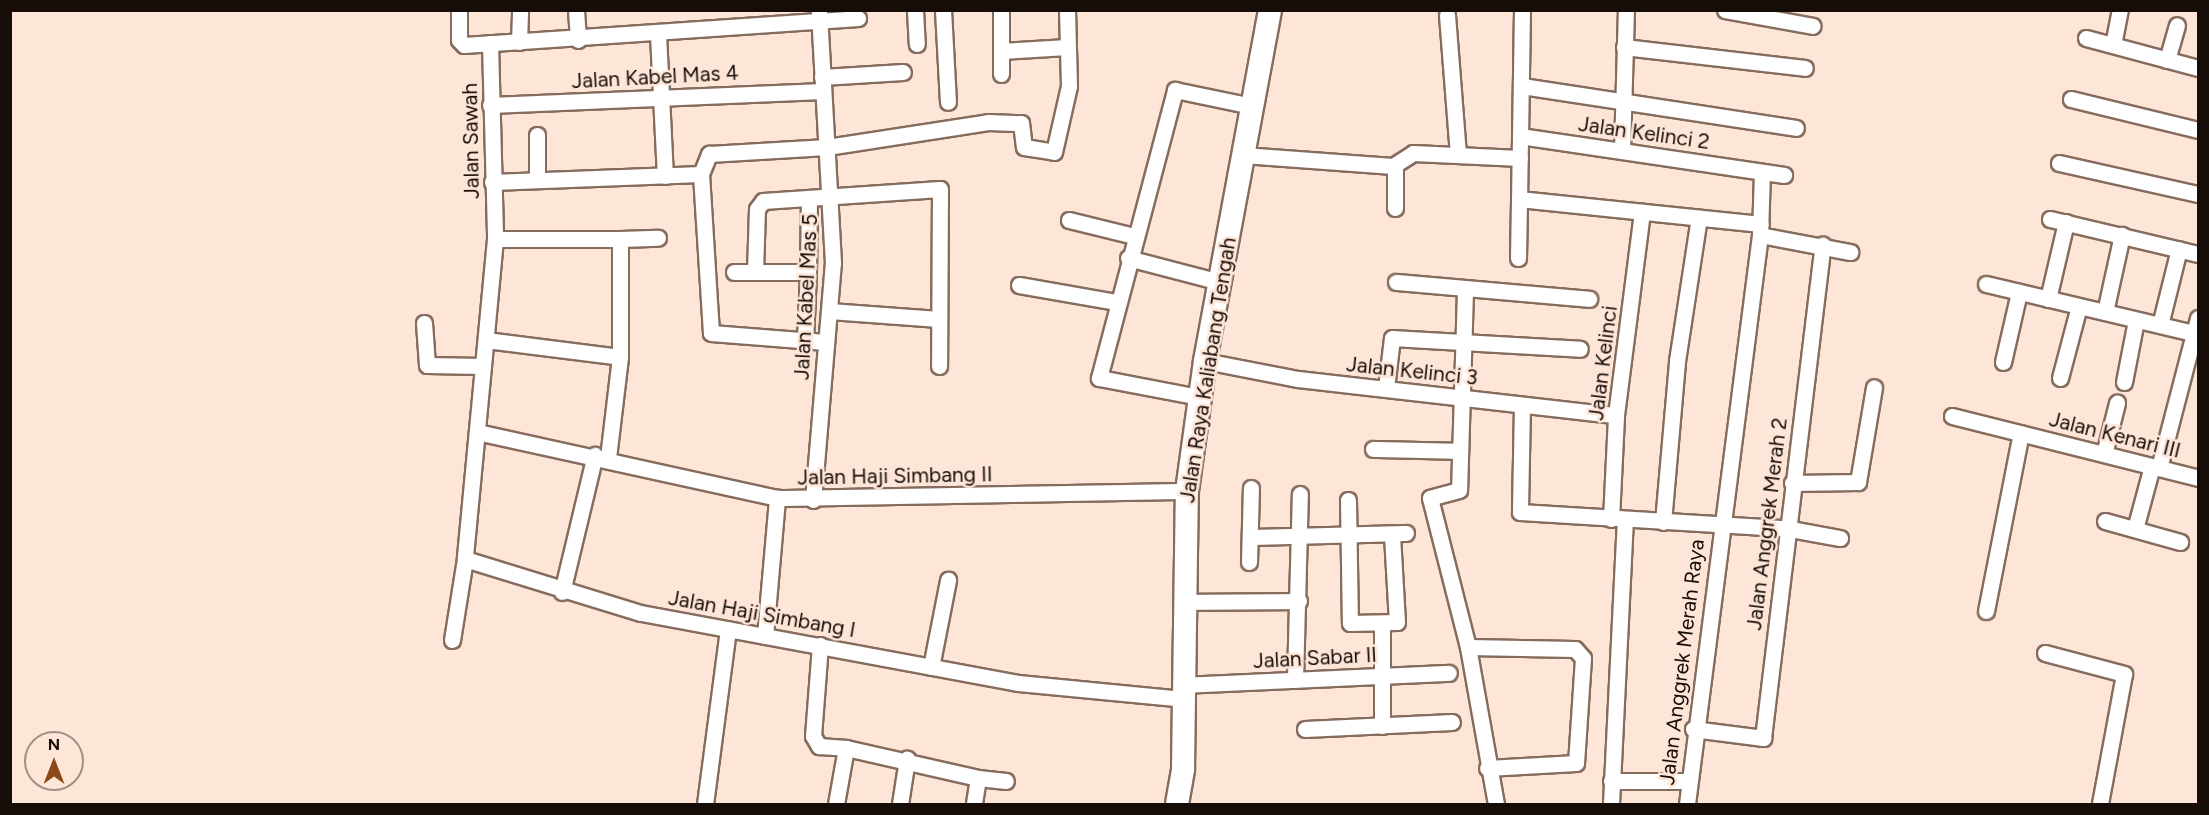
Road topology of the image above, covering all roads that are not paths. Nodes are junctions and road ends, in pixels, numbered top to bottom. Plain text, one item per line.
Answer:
1 (459, 10) edge
2 (520, 10) edge
3 (576, 10) edge
4 (915, 10) edge
5 (943, 10) edge
6 (1001, 10) edge
7 (1067, 10) edge
8 (1270, 10) edge
9 (1522, 10) edge
10 (1626, 10) edge
11 (1725, 10) edge
12 (2120, 10) edge
13 (1447, 15) dead end
14 (819, 17) edge
15 (858, 18) dead end
16 (2177, 25) dead end
17 (1813, 26) dead end
18 (658, 34) junction
19 (2086, 38) dead end
20 (578, 40) junction
21 (519, 42) junction
22 (490, 43) junction
23 (917, 44) dead end
24 (2113, 45) junction
25 (1067, 47) junction
26 (1624, 47) junction
27 (1001, 51) junction
28 (2166, 60) junction
29 (1805, 68) dead end
30 (2199, 68) edge
31 (903, 72) dead end
32 (1001, 74) dead end
33 (823, 84) junction
34 (1522, 86) junction
35 (659, 97) junction
36 (2071, 99) dead end
37 (948, 102) dead end
38 (1626, 103) junction
39 (490, 105) junction
40 (1252, 106) junction
41 (1796, 128) dead end
42 (2199, 130) edge
43 (537, 135) dead end
44 (1520, 136) junction
45 (827, 147) junction
46 (1622, 151) junction
47 (1458, 154) junction
48 (1243, 155) junction
49 (1520, 158) junction
50 (2059, 163) dead end
51 (1395, 166) junction
52 (1762, 172) junction
53 (701, 174) junction
54 (665, 176) junction
55 (1784, 176) dead end
56 (537, 180) junction
57 (492, 182) junction
58 (2199, 194) edge
59 (832, 198) junction
60 (1519, 199) junction
61 (809, 200) junction
62 (1395, 208) dead end
63 (1642, 212) junction
64 (1699, 218) junction
65 (2050, 219) dead end
66 (1069, 220) dead end
67 (2066, 222) junction
68 (1760, 229) junction
69 (1134, 236) junction
70 (2122, 236) junction
71 (620, 238) junction
72 (658, 238) dead end
73 (495, 239) junction
74 (1823, 245) junction
75 (2179, 249) junction
76 (1850, 252) dead end
77 (2199, 254) edge
78 (1128, 258) junction
79 (1518, 258) dead end
80 (734, 272) dead end
81 (755, 272) junction
82 (807, 272) junction
83 (1220, 282) junction
84 (1396, 282) dead end
85 (1986, 284) dead end
86 (1019, 285) dead end
87 (1465, 290) junction
88 (2019, 292) junction
89 (1589, 299) dead end
90 (2048, 299) junction
91 (1116, 302) junction
92 (2079, 306) junction
93 (830, 311) junction
94 (2105, 312) junction
95 (2199, 318) edge
96 (938, 320) junction
97 (2136, 320) junction
98 (424, 323) dead end
99 (2160, 325) junction
100 (2197, 334) edge
101 (486, 340) junction
102 (805, 340) junction
103 (1460, 340) junction
104 (826, 342) junction
105 (1580, 349) dead end
106 (620, 357) junction
107 (1205, 362) junction
108 (2003, 362) dead end
109 (483, 366) junction
110 (939, 366) dead end
111 (2060, 378) dead end
112 (2124, 382) dead end
113 (1874, 387) dead end
114 (1386, 388) junction
115 (1199, 397) junction
116 (1459, 397) junction
117 (2117, 403) dead end
118 (1522, 405) junction
119 (1616, 415) junction
120 (1952, 417) dead end
121 (477, 432) junction
122 (2022, 433) junction
123 (1373, 449) dead end
124 (1458, 451) junction
125 (2104, 454) junction
126 (602, 456) junction
127 (2155, 467) junction
128 (2199, 478) edge
129 (1792, 483) junction
130 (1251, 488) dead end
131 (1187, 491) junction
132 (1300, 494) dead end
133 (777, 498) junction
134 (813, 500) junction
135 (1348, 500) dead end
136 (1618, 519) junction
137 (2105, 521) dead end
138 (1663, 522) junction
139 (1719, 525) junction
140 (1785, 528) junction
141 (2135, 529) junction
142 (1300, 536) junction
143 (1250, 537) junction
144 (1348, 537) junction
145 (1840, 538) dead end
146 (2180, 542) dead end
147 (465, 559) junction
148 (1250, 562) dead end
149 (948, 580) dead end
150 (562, 592) junction
151 (1299, 601) junction
152 (1182, 603) junction
153 (1986, 611) dead end
154 (1382, 625) junction
155 (728, 630) junction
156 (765, 636) junction
157 (452, 640) dead end
158 (820, 645) junction
159 (1468, 647) junction
160 (2045, 652) dead end
161 (931, 667) junction
162 (1449, 673) dead end
163 (1384, 676) junction
164 (1295, 680) junction
165 (1183, 692) junction
166 (1452, 722) dead end
167 (1382, 726) junction
168 (1305, 729) dead end
169 (1693, 729) junction
170 (846, 748) junction
171 (906, 759) junction
172 (1487, 768) junction
173 (978, 778) junction
174 (1006, 781) dead end
175 (1611, 781) junction
176 (1687, 781) junction
177 (705, 804) edge
178 (836, 804) edge
179 (900, 804) edge
180 (974, 804) edge
181 (1177, 804) edge
182 (1496, 804) edge
183 (1611, 804) edge
184 (1692, 804) edge
185 (2100, 804) edge

1 - 22 street
2 - 21 street
3 - 20 street
4 - 23 street
5 - 37 street
6 - 27 street
7 - 25 street
8 - 40 main road, Jalan Raya Kaliabang Tengah
9 - 34 street
10 - 26 street
11 - 17 street
12 - 24 street
13 - 47 street
14 - 15 street
14 - 18 street
14 - 33 street, Jalan Kabel Mas 5
16 - 28 street
18 - 20 street
18 - 35 street
19 - 24 street
20 - 21 street
21 - 22 street
22 - 39 street, Jalan Sawah
24 - 28 street
25 - 27 street
25 - 45 street
26 - 29 street
26 - 38 street
27 - 32 street
28 - 30 street
31 - 33 street, Jalan Kabel Mas 4
33 - 35 street, Jalan Kabel Mas 4
33 - 45 street, Jalan Kabel Mas 5
34 - 38 street
34 - 44 street
35 - 39 street, Jalan Kabel Mas 4
35 - 54 street
36 - 42 street
38 - 41 street
38 - 46 street
39 - 57 street, Jalan Sawah
40 - 48 main road, Jalan Raya Kaliabang Tengah
40 - 69 street
43 - 56 street
44 - 46 street, Jalan Kelinci 2
44 - 49 street
45 - 53 street
45 - 59 street, Jalan Kabel Mas 5
46 - 52 street, Jalan Kelinci 2
47 - 49 street
47 - 51 street
48 - 51 street
48 - 83 main road, Jalan Raya Kaliabang Tengah
49 - 60 street
50 - 58 street
51 - 62 street
52 - 55 street, Jalan Kelinci 2
52 - 68 street
53 - 54 street
53 - 102 street
54 - 56 street
56 - 57 street
57 - 73 street, Jalan Sawah
59 - 61 street
59 - 93 street, Jalan Kabel Mas 5
59 - 96 street
60 - 63 street
60 - 79 street
61 - 81 street
61 - 82 street
63 - 64 street
63 - 119 street, Jalan Kelinci
64 - 68 street
64 - 138 street
65 - 67 street
66 - 69 street
67 - 70 street
67 - 90 street
68 - 74 street
68 - 139 street
69 - 78 street
70 - 75 street
70 - 94 street
71 - 72 street
71 - 73 street
71 - 106 street
73 - 101 street, Jalan Sawah
74 - 76 street
74 - 129 street, Jalan Anggrek Merah 2
75 - 77 street
75 - 99 street
78 - 83 street
78 - 91 street
80 - 81 street
81 - 82 street
82 - 102 street
83 - 107 main road, Jalan Raya Kaliabang Tengah
84 - 87 street
85 - 88 street
86 - 91 street
87 - 89 street
87 - 103 street
88 - 90 street
88 - 108 street
90 - 92 street
91 - 115 street
92 - 94 street
92 - 111 street
93 - 96 street
93 - 104 street, Jalan Kabel Mas 5
94 - 97 street
95 - 100 street
96 - 110 street
97 - 99 street
97 - 112 street
98 - 109 street
99 - 100 street
100 - 127 street
101 - 106 street
101 - 109 street
102 - 104 street
103 - 105 street
103 - 114 street
103 - 116 street
104 - 134 street, Jalan Kabel Mas 5
106 - 126 street
107 - 114 street, Jalan Kelinci 3
107 - 115 main road, Jalan Raya Kaliabang Tengah
109 - 121 street
113 - 129 street
114 - 116 street, Jalan Kelinci 3
115 - 131 main road, Jalan Raya Kaliabang Tengah
116 - 118 street, Jalan Kelinci 3
116 - 124 street
117 - 125 street
118 - 119 street, Jalan Kelinci 3
118 - 136 street
119 - 136 street, Jalan Kelinci
120 - 122 street, Jalan Kenari III
121 - 126 street, Jalan Haji Simbang II
121 - 147 street
122 - 125 street, Jalan Kenari III
122 - 153 street
123 - 124 street
124 - 159 street
125 - 127 street, Jalan Kenari III
126 - 133 street, Jalan Haji Simbang II
126 - 150 street
127 - 128 street, Jalan Kenari III
127 - 141 street
129 - 140 street, Jalan Anggrek Merah 2
130 - 143 street
131 - 134 street, Jalan Haji Simbang II
131 - 152 main road, Jalan Raya Kaliabang Tengah
132 - 142 street
133 - 134 street, Jalan Haji Simbang II
133 - 156 street
135 - 144 street
136 - 138 street
136 - 175 street, Jalan Kelinci
137 - 141 street
138 - 139 street
139 - 140 street
139 - 169 street, Jalan Anggrek Merah Raya
140 - 145 street
140 - 169 street, Jalan Anggrek Merah 2
141 - 146 street
142 - 143 street
142 - 144 street
142 - 151 street
143 - 148 street
144 - 154 street
144 - 154 street
147 - 150 street, Jalan Haji Simbang I
147 - 157 street
149 - 161 street
150 - 155 street, Jalan Haji Simbang I
151 - 152 street
151 - 164 street
152 - 165 main road, Jalan Raya Kaliabang Tengah
154 - 163 street
155 - 156 street, Jalan Haji Simbang I
155 - 177 street
156 - 158 street, Jalan Haji Simbang I
158 - 161 street, Jalan Haji Simbang I
158 - 170 street
159 - 172 street
159 - 172 street
160 - 185 street
161 - 165 street, Jalan Haji Simbang I
162 - 163 street, Jalan Sabar II
163 - 164 street, Jalan Sabar II
163 - 167 street
164 - 165 street, Jalan Sabar II
165 - 181 main road, Jalan Raya Kaliabang Tengah
166 - 167 street
167 - 168 street
169 - 176 street, Jalan Anggrek Merah Raya
170 - 171 street
170 - 178 street
171 - 173 street
171 - 179 street
172 - 182 street
173 - 174 street
173 - 180 street
175 - 176 street
175 - 183 street, Jalan Kelinci
176 - 184 street, Jalan Anggrek Merah Raya

